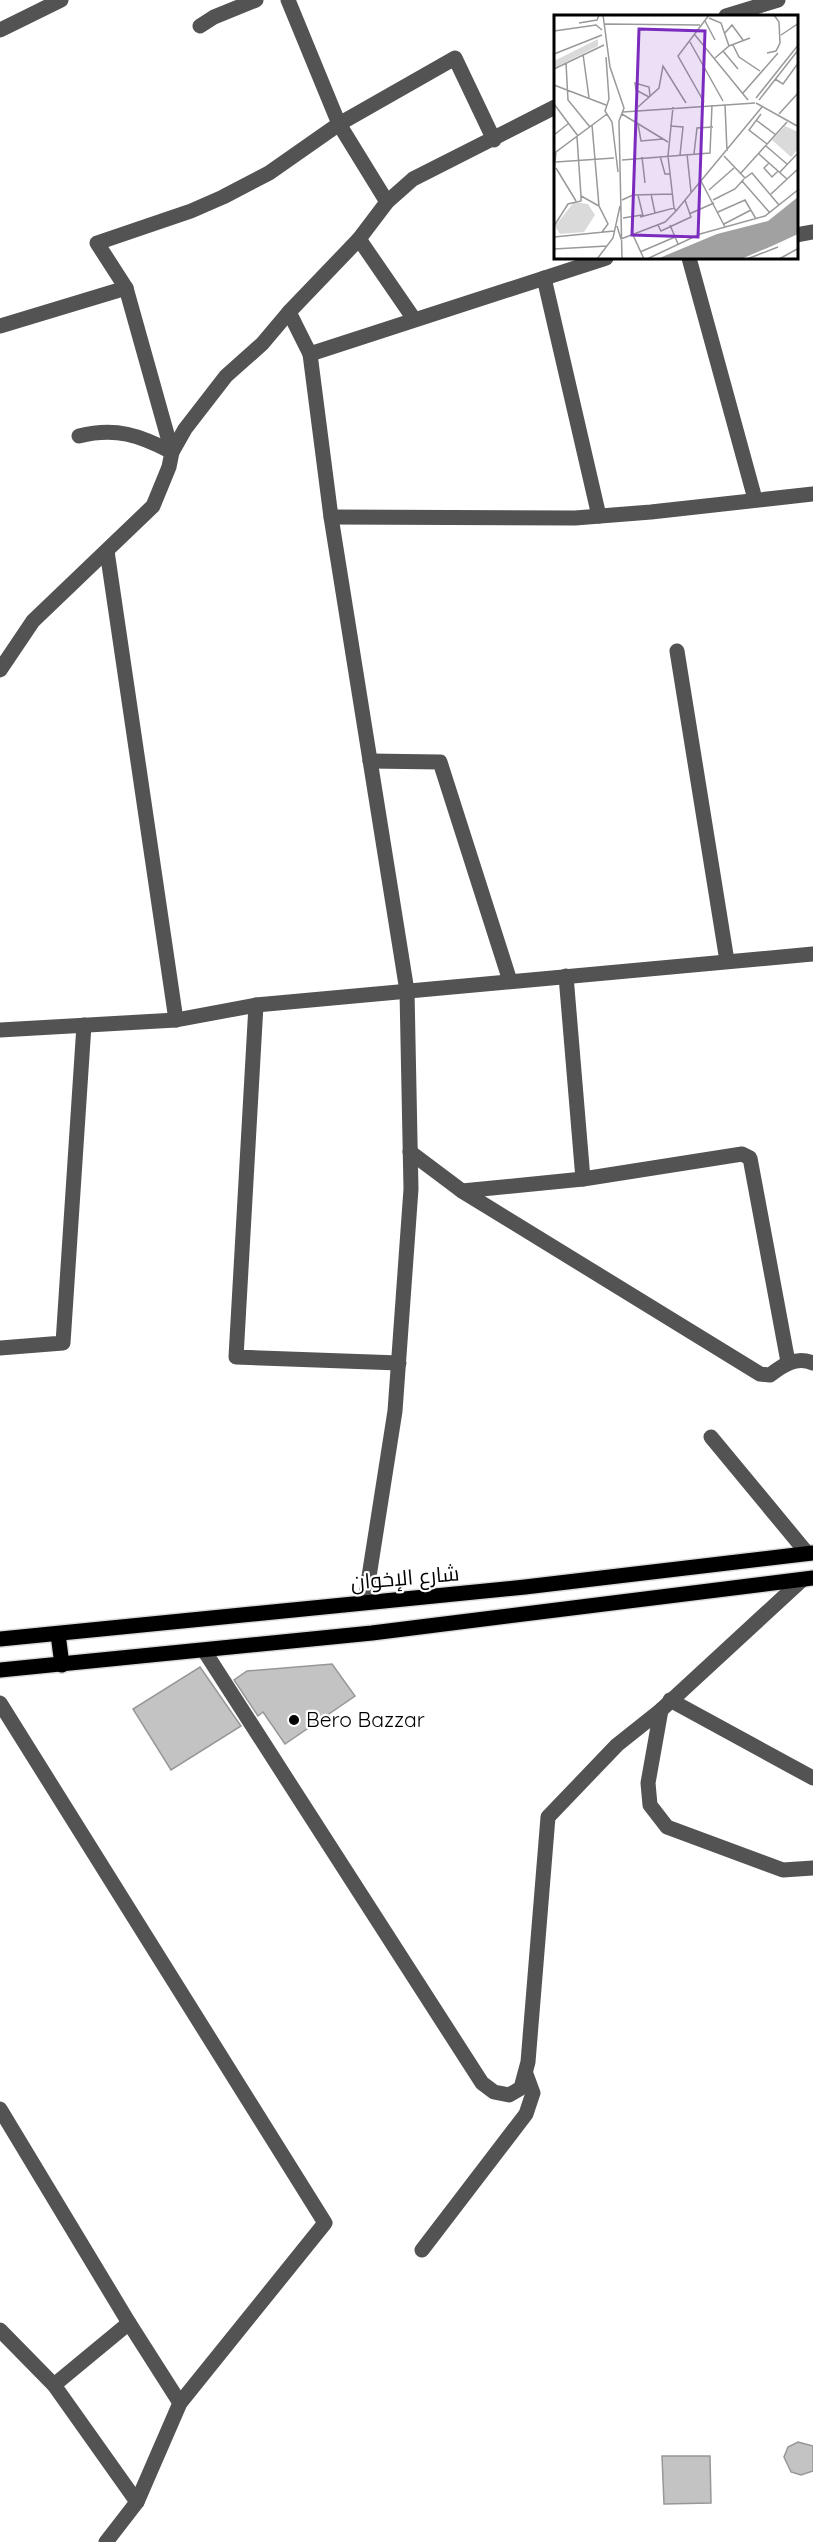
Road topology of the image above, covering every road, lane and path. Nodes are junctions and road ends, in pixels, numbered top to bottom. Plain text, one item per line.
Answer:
1 (62, 0) edge
2 (256, 0) edge
3 (288, 0) edge
4 (778, 0) edge
5 (729, 15) edge
6 (200, 26) dead end
7 (0, 30) edge
8 (554, 108) edge
9 (339, 124) junction
10 (494, 140) junction
11 (387, 202) junction
12 (813, 232) edge
13 (798, 236) edge
14 (360, 239) junction
15 (600, 260) edge
16 (690, 260) edge
17 (544, 278) junction
18 (126, 288) junction
19 (289, 312) junction
20 (414, 319) junction
21 (0, 326) edge
22 (310, 354) junction
23 (79, 436) dead end
24 (172, 452) junction
25 (813, 494) edge
26 (755, 500) junction
27 (599, 516) junction
28 (331, 517) junction
29 (107, 551) junction
30 (677, 651) dead end
31 (0, 670) edge
32 (370, 761) junction
33 (813, 954) edge
34 (727, 962) junction
35 (566, 976) junction
36 (510, 981) junction
37 (407, 991) junction
38 (255, 1005) junction
39 (176, 1020) junction
40 (84, 1025) junction
41 (0, 1030) edge
42 (410, 1152) junction
43 (583, 1179) junction
44 (462, 1191) junction
45 (0, 1348) edge
46 (788, 1362) junction
47 (399, 1363) junction
48 (813, 1363) edge
49 (711, 1437) dead end
50 (810, 1553) edge
51 (808, 1579) edge
52 (365, 1602) junction
53 (58, 1634) junction
54 (0, 1639) edge
55 (205, 1652) junction
56 (62, 1665) junction
57 (0, 1670) edge
58 (0, 1703) edge
59 (666, 1705) junction
60 (813, 1778) edge
61 (813, 1868) edge
62 (526, 2074) junction
63 (0, 2109) edge
64 (422, 2250) dead end
65 (129, 2323) junction
66 (0, 2330) edge
67 (54, 2385) junction
68 (180, 2403) junction
69 (137, 2502) junction
70 (106, 2542) edge

1 - 7 street
2 - 6 street
3 - 9 street
4 - 5 street
8 - 10 street
9 - 10 street
9 - 11 street
9 - 18 street
10 - 11 street
11 - 14 street
12 - 13 street
14 - 19 street
14 - 20 street
15 - 17 street
16 - 26 street
17 - 20 street
17 - 27 street
18 - 21 street
18 - 24 street
19 - 22 street
19 - 24 street
20 - 22 street
22 - 28 street
23 - 24 street
24 - 29 street
25 - 26 street
26 - 27 street
27 - 28 street
28 - 32 street
29 - 31 street
29 - 39 street
30 - 34 street
32 - 36 street
32 - 37 street
33 - 34 street
34 - 35 street
35 - 36 street
35 - 43 street
36 - 37 street
37 - 38 street
37 - 42 street
38 - 39 street
38 - 47 street
39 - 40 street
40 - 41 street
40 - 45 street
42 - 44 street
42 - 47 street
43 - 44 street
43 - 46 street
44 - 46 street
46 - 48 street
47 - 52 street
49 - 50 street
50 - 52 main road, شارع الإخوان
51 - 55 main road
51 - 59 street
52 - 53 main road, شارع الإخوان
53 - 54 main road, شارع الإخوان
53 - 56 main road
55 - 56 main road
55 - 62 street
56 - 57 main road
58 - 68 street
59 - 60 street
59 - 61 street
59 - 62 street
62 - 64 street
63 - 65 street
65 - 67 street
65 - 68 street
66 - 67 street
67 - 69 street
68 - 69 street
69 - 70 street

